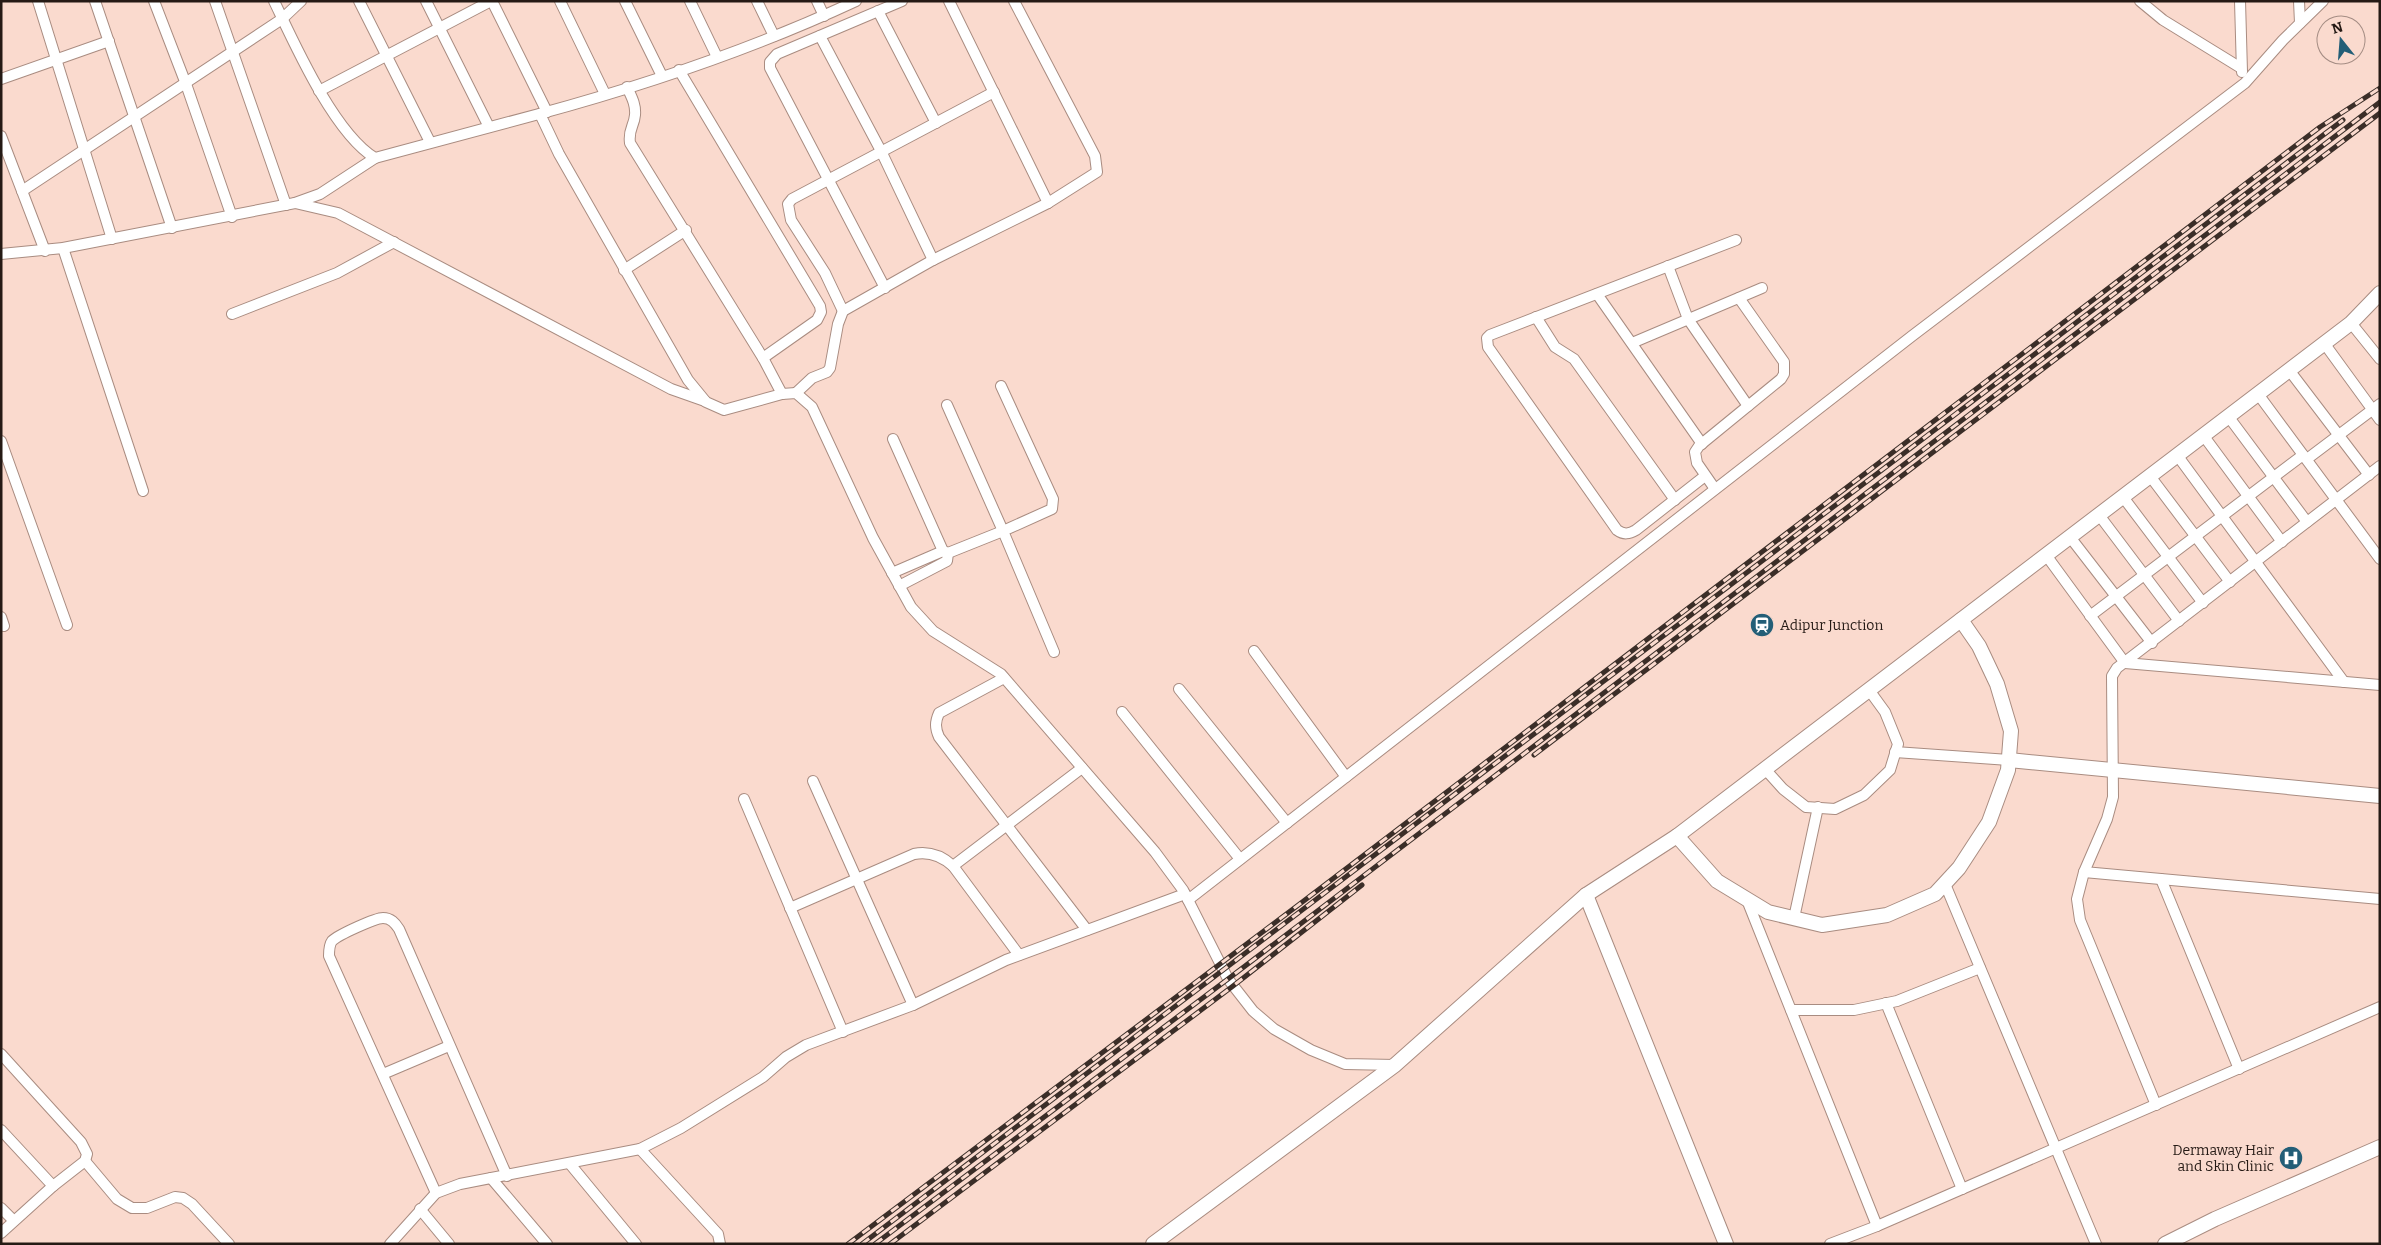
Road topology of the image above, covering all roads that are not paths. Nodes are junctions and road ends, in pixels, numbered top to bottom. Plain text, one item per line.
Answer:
1 (38, 1) edge
2 (95, 1) edge
3 (154, 1) edge
4 (216, 1) edge
5 (274, 1) edge
6 (301, 1) edge
7 (359, 1) edge
8 (426, 1) edge
9 (491, 1) edge
10 (560, 1) edge
11 (625, 1) edge
12 (690, 1) edge
13 (757, 1) edge
14 (817, 1) edge
15 (856, 1) edge
16 (902, 1) edge
17 (949, 1) edge
18 (1014, 1) edge
19 (2140, 1) edge
20 (2240, 1) edge
21 (2299, 1) edge
22 (2323, 1) edge
23 (878, 12) junction
24 (824, 16) junction
25 (282, 18) junction
26 (2300, 23) junction
27 (440, 29) junction
28 (774, 36) junction
29 (820, 36) junction
30 (109, 41) junction
31 (233, 51) junction
32 (387, 56) junction
33 (717, 56) junction
34 (56, 59) junction
35 (2241, 68) junction
36 (679, 70) junction
37 (662, 76) junction
38 (1, 79) edge
39 (2245, 83) junction
40 (186, 84) junction
41 (627, 87) junction
42 (319, 91) junction
43 (994, 92) junction
44 (605, 94) junction
45 (544, 113) junction
46 (135, 118) junction
47 (936, 122) junction
48 (489, 127) junction
49 (430, 142) junction
50 (2, 143) edge
51 (84, 149) junction
52 (881, 151) junction
53 (374, 158) junction
54 (828, 179) junction
55 (22, 191) junction
56 (1048, 203) junction
57 (290, 204) junction
58 (232, 217) junction
59 (172, 228) junction
60 (686, 230) junction
61 (112, 239) junction
62 (1736, 240) dead end
63 (394, 242) junction
64 (62, 248) junction
65 (45, 251) junction
66 (1, 254) edge
67 (934, 260) junction
68 (1668, 266) junction
69 (624, 270) junction
70 (886, 288) junction
71 (1762, 288) dead end
72 (2380, 293) edge
73 (1597, 294) junction
74 (1739, 298) junction
75 (843, 311) junction
76 (232, 314) dead end
77 (1536, 317) junction
78 (1688, 319) junction
79 (2351, 323) junction
80 (1632, 343) junction
81 (2324, 343) junction
82 (763, 358) junction
83 (2380, 358) edge
84 (2289, 370) junction
85 (1001, 386) dead end
86 (782, 394) junction
87 (796, 394) junction
88 (2258, 394) junction
89 (706, 402) junction
90 (947, 405) dead end
91 (1748, 406) junction
92 (2376, 406) edge
93 (2228, 416) junction
94 (2380, 420) edge
95 (2204, 435) junction
96 (2339, 435) junction
97 (893, 439) dead end
98 (1, 441) edge
99 (1702, 444) junction
100 (2177, 456) junction
101 (2305, 457) junction
102 (2380, 466) edge
103 (2369, 474) junction
104 (1705, 476) junction
105 (2150, 476) junction
106 (2274, 478) junction
107 (1715, 489) junction
108 (143, 491) dead end
109 (2249, 496) junction
110 (2123, 497) junction
111 (2336, 499) junction
112 (1675, 500) junction
113 (2099, 515) junction
114 (2222, 516) junction
115 (2307, 522) junction
116 (1003, 531) junction
117 (2196, 536) junction
118 (2070, 537) junction
119 (2282, 542) junction
120 (946, 552) junction
121 (2046, 556) junction
122 (2168, 557) junction
123 (2380, 559) edge
124 (2256, 562) junction
125 (892, 573) junction
126 (2144, 575) junction
127 (2230, 582) junction
128 (899, 586) junction
129 (2116, 596) junction
130 (2203, 603) junction
131 (2090, 616) junction
132 (1961, 620) junction
133 (2179, 621) junction
134 (67, 625) dead end
135 (2152, 642) junction
136 (1254, 651) dead end
137 (1054, 652) dead end
138 (2125, 663) junction
139 (1004, 678) junction
140 (2344, 682) junction
141 (2380, 685) edge
142 (1179, 689) dead end
143 (1869, 690) junction
144 (1122, 712) dead end
145 (1895, 752) junction
146 (2009, 760) junction
147 (1082, 768) junction
148 (1765, 769) junction
149 (2115, 770) junction
150 (1346, 776) junction
151 (813, 781) dead end
152 (2380, 796) edge
153 (744, 798) dead end
154 (1818, 808) junction
155 (1287, 823) junction
156 (1007, 826) junction
157 (1677, 836) junction
158 (1240, 860) junction
159 (953, 866) junction
160 (2084, 872) junction
161 (857, 879) junction
162 (2162, 879) junction
163 (1944, 884) junction
164 (1586, 896) junction
165 (1186, 897) junction
166 (2380, 899) edge
167 (1747, 900) junction
168 (790, 908) junction
169 (1794, 918) junction
170 (1087, 930) junction
171 (1019, 955) junction
172 (1980, 968) junction
173 (1886, 1003) junction
174 (913, 1004) junction
175 (2380, 1007) edge
176 (1791, 1010) junction
177 (843, 1032) junction
178 (449, 1046) junction
179 (1, 1054) edge
180 (1395, 1065) junction
181 (2239, 1069) junction
182 (383, 1074) junction
183 (2156, 1105) junction
184 (1, 1130) edge
185 (2380, 1147) edge
186 (2056, 1148) junction
187 (640, 1149) junction
188 (2380, 1156) edge
189 (85, 1162) junction
190 (570, 1164) junction
191 (507, 1176) junction
192 (492, 1178) junction
193 (53, 1186) junction
194 (1962, 1189) junction
195 (436, 1193) junction
196 (1, 1208) edge
197 (420, 1209) junction
198 (13, 1220) junction
199 (1877, 1226) junction
200 (1, 1233) edge
201 (544, 1242) edge
202 (1155, 1243) edge
203 (229, 1244) edge
204 (390, 1244) edge
205 (449, 1244) edge
206 (636, 1244) edge
207 (720, 1244) edge
208 (1726, 1244) edge
209 (1830, 1244) edge
210 (2096, 1244) edge
211 (2165, 1244) edge
212 (2183, 1244) edge

1 - 34 street
2 - 30 street
3 - 40 street
4 - 31 street
5 - 25 street
6 - 25 street
7 - 32 street
8 - 27 street
9 - 27 street
9 - 45 street
10 - 44 street
11 - 37 street
12 - 33 street
13 - 28 street
14 - 24 street
15 - 24 street
16 - 23 street
17 - 43 street
18 - 56 street
19 - 35 street
20 - 35 street
21 - 26 street
22 - 26 street
23 - 29 street
23 - 47 street
24 - 28 street
25 - 31 street
25 - 42 street
26 - 39 street
27 - 32 street
27 - 48 street
28 - 33 street
29 - 52 street
29 - 54 street
30 - 34 street
30 - 46 street
31 - 40 street
31 - 57 street
32 - 42 street
32 - 49 street
33 - 36 street
34 - 38 street
34 - 51 street
35 - 39 street
36 - 37 street
36 - 82 street
37 - 41 street
39 - 107 street
40 - 46 street
40 - 58 street
41 - 44 street
41 - 60 street
42 - 53 street
43 - 47 street
43 - 56 street
44 - 45 street
45 - 48 street
45 - 69 street
46 - 51 street
46 - 59 street
47 - 52 street
48 - 49 street
49 - 53 street
50 - 55 street
51 - 55 street
51 - 61 street
52 - 54 street
52 - 67 street
53 - 57 street
54 - 70 street
54 - 75 street
55 - 65 street
56 - 67 street
57 - 58 street
57 - 63 street
58 - 59 street
59 - 61 street
60 - 69 street
60 - 82 street
61 - 64 street
62 - 68 street
63 - 76 street
63 - 89 street
64 - 65 street
64 - 108 street
65 - 66 street
67 - 70 street
68 - 73 street
68 - 78 street
69 - 89 street
70 - 75 street
71 - 74 street
72 - 79 main road
73 - 77 street
73 - 80 street
74 - 78 street
74 - 91 street
75 - 87 street
77 - 112 street
77 - 112 street
78 - 80 street
78 - 91 street
79 - 81 main road
79 - 83 street
80 - 99 street
81 - 84 main road
81 - 92 street
82 - 86 street
84 - 88 main road
84 - 96 street
85 - 116 street
86 - 87 street
86 - 89 street
87 - 125 street
88 - 93 main road
88 - 101 street
90 - 116 street
91 - 99 street
92 - 94 street
92 - 96 street
93 - 95 main road
93 - 106 street
95 - 100 main road
95 - 109 street
96 - 101 street
96 - 103 street
97 - 120 street
98 - 134 street
99 - 104 street
100 - 105 main road
100 - 114 street
101 - 106 street
101 - 111 street
102 - 103 street
103 - 111 street
104 - 107 street
104 - 112 street
105 - 110 main road
105 - 117 street
106 - 109 street
106 - 115 street
107 - 150 street
109 - 114 street
109 - 119 street
110 - 113 main road
110 - 122 street
111 - 115 street
111 - 123 street
113 - 118 main road
113 - 126 street
114 - 117 street
114 - 124 street
115 - 119 street
116 - 120 street
116 - 137 street
117 - 122 street
117 - 127 street
118 - 121 main road
118 - 129 street
119 - 124 street
120 - 125 street
120 - 128 street
121 - 131 street
121 - 132 main road
122 - 126 street
122 - 130 street
124 - 127 street
124 - 140 street
125 - 128 street
126 - 129 street
126 - 133 street
127 - 130 street
128 - 139 street
129 - 131 street
129 - 135 street
130 - 133 street
131 - 138 street
132 - 143 main road
132 - 146 main road
133 - 135 street
135 - 138 street
136 - 150 street
138 - 140 street
138 - 149 street
139 - 147 street
139 - 156 street
140 - 141 street
142 - 155 street
143 - 145 street
143 - 148 main road
144 - 158 street
145 - 146 street
145 - 154 street
146 - 149 main road
146 - 163 main road
147 - 156 street
147 - 165 street
148 - 154 street
148 - 157 main road
149 - 152 main road
149 - 160 street
150 - 155 street
151 - 161 street
153 - 168 street
154 - 169 street
155 - 158 street
156 - 159 street
156 - 170 street
157 - 164 main road
157 - 167 main road
158 - 165 street
159 - 161 street
159 - 171 street
160 - 162 street
160 - 183 street
161 - 168 street
161 - 174 street
162 - 166 street
162 - 181 street
163 - 169 main road
163 - 172 street
164 - 180 main road
164 - 208 main road
165 - 170 street
165 - 180 street
167 - 169 main road
167 - 176 street
168 - 177 street
170 - 171 street
171 - 174 street
172 - 173 street
172 - 186 street
173 - 176 street
173 - 194 street
174 - 177 street
175 - 181 street
176 - 199 street
177 - 187 street
178 - 182 street
178 - 182 street
178 - 191 street
179 - 189 street
180 - 202 main road
181 - 183 street
182 - 195 street
183 - 186 street
184 - 193 street
185 - 211 main road
186 - 194 street
186 - 210 street
187 - 190 street
187 - 207 street
188 - 212 main road
189 - 193 street
189 - 203 street
190 - 191 street
190 - 206 street
191 - 192 street
192 - 195 street
192 - 201 street
193 - 198 street
194 - 199 street
195 - 197 street
196 - 198 street
197 - 204 street
197 - 205 street
198 - 200 street
199 - 209 street

